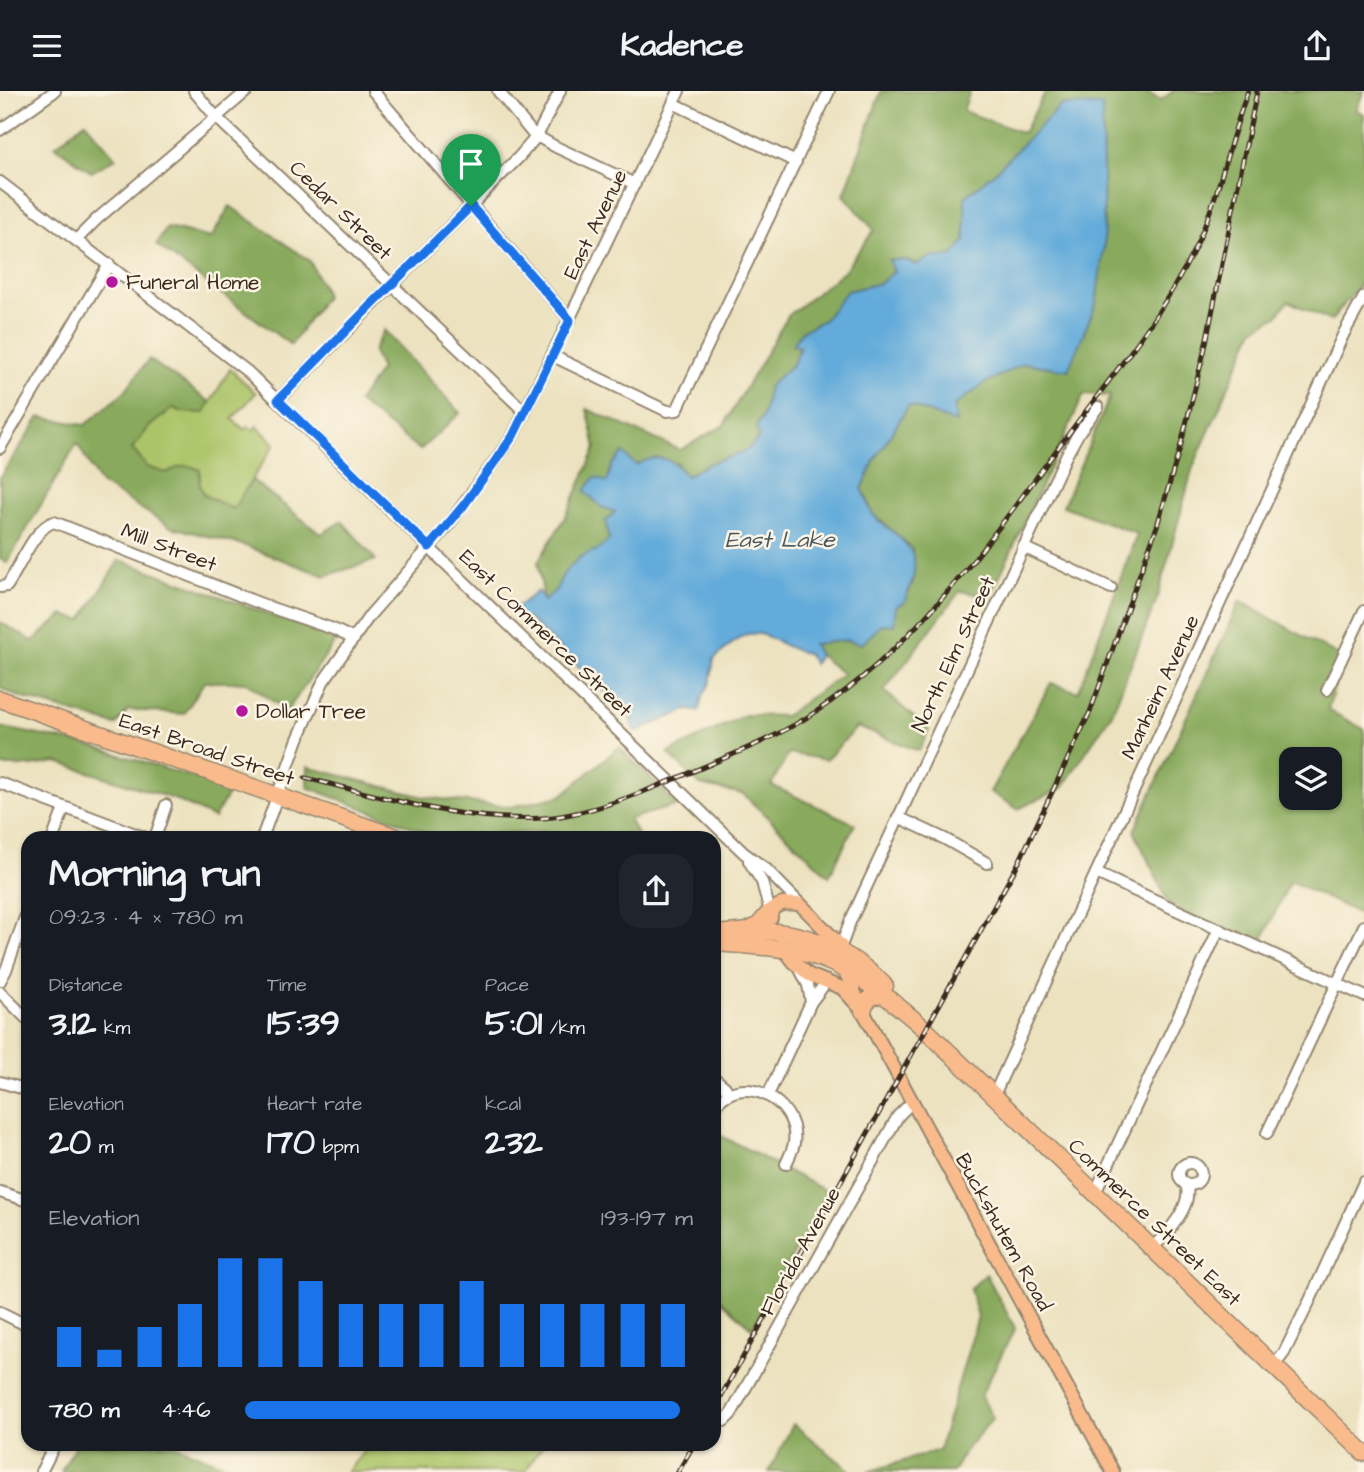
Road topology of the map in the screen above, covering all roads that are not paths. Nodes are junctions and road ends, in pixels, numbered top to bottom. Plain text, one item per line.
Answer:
1 (55, 91) edge
2 (194, 91) edge
3 (247, 91) edge
4 (373, 91) edge
5 (498, 91) edge
6 (560, 91) edge
7 (679, 91) edge
8 (829, 91) edge
9 (673, 103) junction
10 (216, 117) junction
11 (0, 130) edge
12 (537, 136) junction
13 (796, 162) junction
14 (0, 182) edge
15 (635, 184) junction
16 (471, 206) junction
17 (76, 240) junction
18 (109, 264) junction
19 (391, 285) junction
20 (1364, 297) edge
21 (570, 320) junction
22 (553, 356) junction
23 (278, 400) junction
24 (1098, 407) dead end
25 (526, 412) junction
26 (0, 448) edge
27 (429, 547) junction
28 (1023, 547) junction
29 (0, 587) edge
30 (1111, 588) dead end
31 (1364, 611) edge
32 (354, 639) junction
33 (1327, 690) dead end
34 (0, 699) edge
35 (0, 783) edge
36 (277, 795) junction
37 (166, 805) dead end
38 (64, 808) junction
39 (898, 817) junction
40 (56, 831) edge
41 (127, 831) edge
42 (157, 831) edge
43 (264, 831) edge
44 (379, 831) edge
45 (744, 853) junction
46 (987, 863) dead end
47 (1096, 873) junction
48 (800, 904) junction
49 (770, 912) junction
50 (850, 922) junction
51 (1364, 926) edge
52 (21, 928) edge
53 (1219, 929) junction
54 (775, 932) junction
55 (829, 932) junction
56 (721, 935) edge
57 (738, 937) junction
58 (721, 941) edge
59 (842, 955) junction
60 (789, 956) junction
61 (0, 981) edge
62 (827, 981) junction
63 (1337, 984) junction
64 (0, 992) edge
65 (885, 995) junction
66 (1364, 996) edge
67 (811, 1002) junction
68 (863, 1011) junction
69 (21, 1013) edge
70 (917, 1021) junction
71 (0, 1081) edge
72 (721, 1084) edge
73 (21, 1088) edge
74 (729, 1094) junction
75 (994, 1094) junction
76 (768, 1095) junction
77 (721, 1098) edge
78 (912, 1102) junction
79 (1267, 1133) dead end
80 (786, 1164) dead end
81 (1364, 1182) edge
82 (1186, 1185) dead end
83 (0, 1192) edge
84 (1095, 1193) junction
85 (21, 1199) edge
86 (1153, 1248) junction
87 (0, 1312) edge
88 (21, 1322) edge
89 (1274, 1366) junction
90 (721, 1420) edge
91 (52, 1451) edge
92 (1364, 1453) edge
93 (41, 1472) edge
94 (1113, 1472) edge

1 - 11 street
2 - 10 street, Cedar Street
3 - 10 street
4 - 16 street
5 - 12 street
6 - 12 street
7 - 9 street, East Avenue
8 - 13 street
9 - 13 street
9 - 15 street, East Avenue
10 - 17 street
10 - 19 street, Cedar Street
12 - 15 street
12 - 16 street
13 - 22 street
14 - 17 street, East Commerce Street
15 - 21 street, East Avenue
16 - 19 street
16 - 21 street
17 - 18 street, East Commerce Street
18 - 23 street, East Commerce Street
18 - 26 street
19 - 23 street
19 - 25 street, Cedar Street
20 - 47 street, Manheim Avenue
21 - 22 street, East Avenue
22 - 25 street, East Avenue
23 - 27 street, East Commerce Street
24 - 28 street, North Elm Street
25 - 27 street, East Avenue
27 - 32 street, East Avenue
27 - 45 street, East Commerce Street
28 - 30 street
28 - 39 street, North Elm Street
29 - 32 street, Mill Street
31 - 33 street
32 - 36 street, East Avenue
34 - 36 highway, East Broad Street
35 - 38 street
36 - 43 street, East Avenue
36 - 44 highway, East Broad Street
37 - 42 street
38 - 40 street
38 - 41 street
39 - 46 street
39 - 50 street, North Elm Street
45 - 48 street, East Commerce Street
45 - 49 street
47 - 53 street
47 - 75 street, Manheim Avenue
48 - 49 main road
48 - 55 main road, Commerce Street East
49 - 54 main road
49 - 57 highway
50 - 55 street
50 - 59 street, North Elm Street
51 - 63 street
52 - 61 street
53 - 63 street
53 - 84 street
54 - 57 highway
54 - 59 highway
54 - 60 main road
55 - 59 main road, Commerce Street East
56 - 57 highway
57 - 58 highway
57 - 60 highway
59 - 60 highway
59 - 62 main road
59 - 65 highway, Commerce Street East
59 - 68 main road
59 - 70 highway, Commerce Street East
60 - 62 main road
60 - 67 street
62 - 67 street
62 - 68 main road
63 - 66 street
63 - 79 street
64 - 69 street
65 - 68 highway
65 - 70 highway, Commerce Street East
67 - 76 street
68 - 78 main road, Buckshutem Road
70 - 75 highway, Commerce Street East
71 - 73 street
72 - 74 street
74 - 76 street
74 - 77 street
75 - 84 highway, Commerce Street East
76 - 80 street
78 - 90 street, Florida Avenue
78 - 94 main road, Buckshutem Road
81 - 89 street
82 - 86 street
83 - 85 street
84 - 86 highway, Commerce Street East
86 - 89 highway, Commerce Street East
87 - 88 street
89 - 92 highway, Commerce Street East
91 - 93 street

